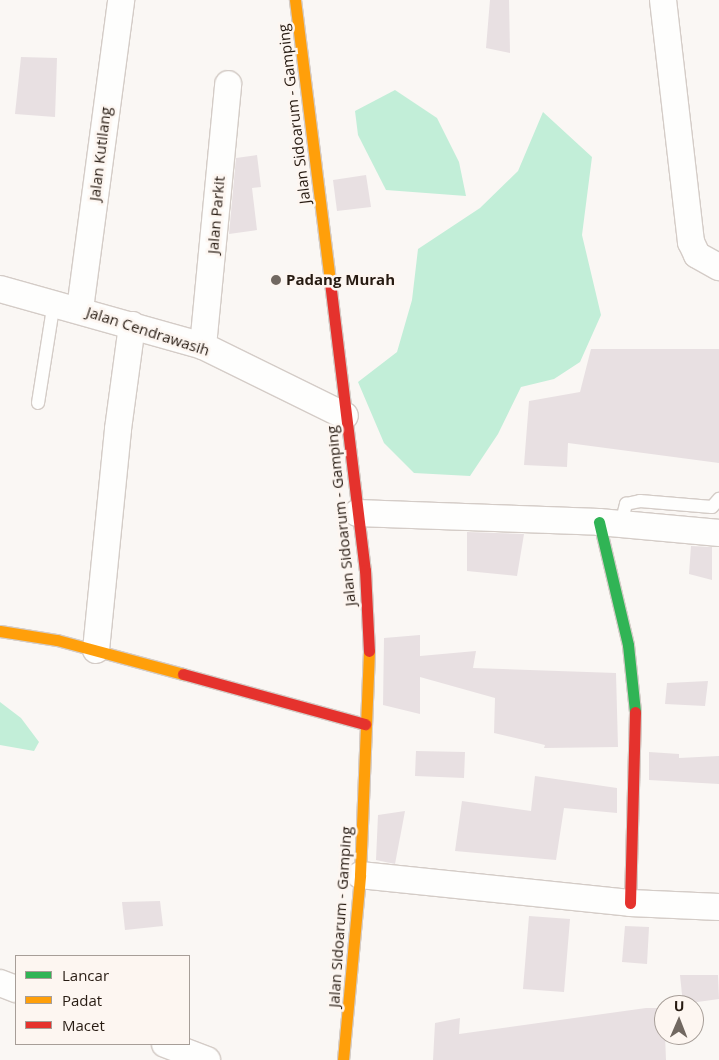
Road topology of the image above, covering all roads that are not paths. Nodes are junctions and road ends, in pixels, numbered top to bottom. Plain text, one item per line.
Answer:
1 (120, 0) edge
2 (295, 0) edge
3 (663, 0) edge
4 (228, 84) dead end
5 (719, 267) edge
6 (0, 289) edge
7 (54, 302) junction
8 (80, 309) junction
9 (132, 325) junction
10 (204, 346) junction
11 (38, 403) dead end
12 (345, 416) junction
13 (719, 500) edge
14 (357, 513) junction
15 (610, 523) junction
16 (719, 533) edge
17 (0, 631) edge
18 (96, 650) junction
19 (365, 724) junction
20 (360, 875) junction
21 (630, 903) junction
22 (719, 907) edge
23 (0, 983) edge
24 (15, 989) edge
25 (168, 1045) edge
26 (207, 1060) edge
27 (343, 1060) edge

1 - 8 street, Jalan Kutilang
2 - 12 main road, Jalan Sidoarum - Gamping
3 - 5 street
4 - 10 street, Jalan Parkit
6 - 7 street, Jalan Cendrawasih
7 - 8 street, Jalan Cendrawasih
7 - 11 lane
8 - 9 street, Jalan Cendrawasih
9 - 10 street, Jalan Cendrawasih
9 - 18 street
10 - 12 street, Jalan Cendrawasih
12 - 14 main road, Jalan Sidoarum - Gamping
13 - 15 lane
14 - 15 street
14 - 19 main road, Jalan Sidoarum - Gamping
15 - 16 street
15 - 21 main road
17 - 18 main road
18 - 19 main road
19 - 20 main road, Jalan Sidoarum - Gamping
20 - 21 street
20 - 27 main road, Jalan Sidoarum - Gamping
21 - 22 street
23 - 24 street
25 - 26 street

